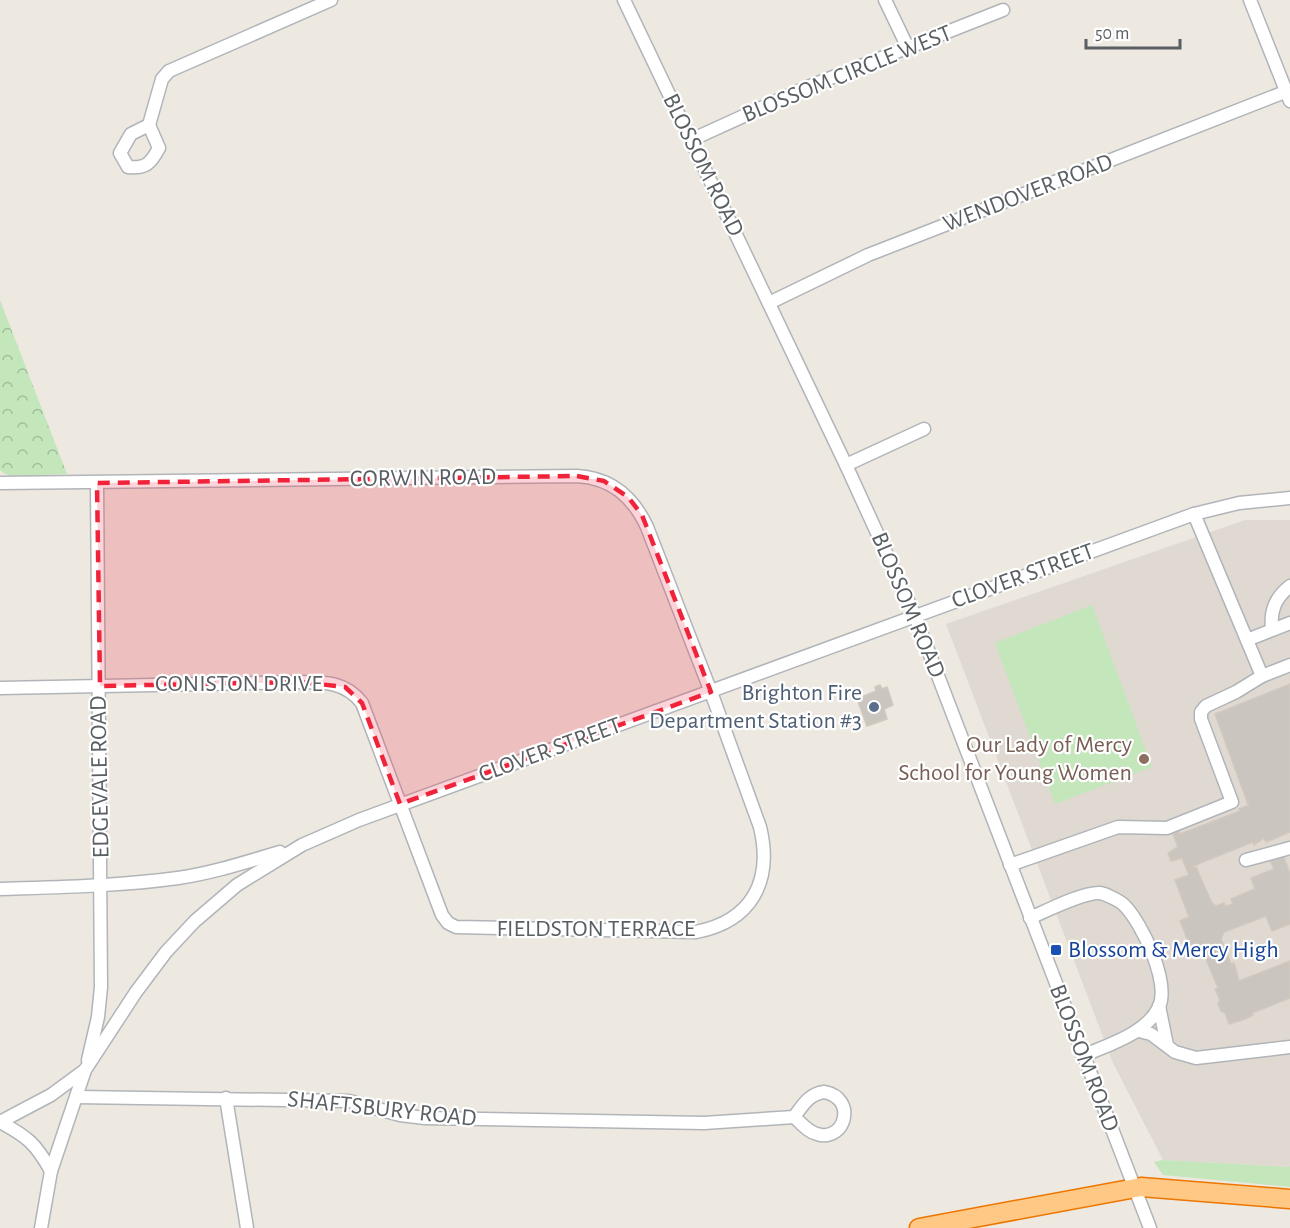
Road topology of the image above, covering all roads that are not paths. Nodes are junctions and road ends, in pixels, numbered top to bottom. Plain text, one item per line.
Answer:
1 (331, 0) edge
2 (624, 0) edge
3 (885, 0) edge
4 (1250, 0) edge
5 (1004, 10) dead end
6 (908, 48) junction
7 (1289, 94) edge
8 (149, 125) dead end
9 (691, 140) junction
10 (769, 303) junction
11 (924, 429) dead end
12 (846, 465) junction
13 (0, 483) edge
14 (97, 483) junction
15 (1290, 498) edge
16 (1194, 514) junction
17 (1290, 586) edge
18 (915, 616) junction
19 (1290, 623) edge
20 (1272, 629) junction
21 (1247, 640) junction
22 (1290, 665) edge
23 (1262, 676) junction
24 (100, 686) junction
25 (0, 688) edge
26 (711, 692) junction
27 (400, 804) junction
28 (302, 845) junction
29 (1290, 848) edge
30 (1246, 860) dead end
31 (1010, 865) junction
32 (101, 886) junction
33 (0, 889) edge
34 (1030, 918) junction
35 (1159, 1006) junction
36 (1139, 1030) junction
37 (1167, 1045) junction
38 (1290, 1047) edge
39 (1083, 1056) junction
40 (85, 1070) junction
41 (77, 1097) junction
42 (226, 1098) junction
43 (794, 1117) dead end
44 (0, 1122) edge
45 (51, 1172) junction
46 (1135, 1189) junction
47 (1290, 1199) edge
48 (41, 1228) edge
49 (247, 1228) edge
50 (919, 1228) edge
51 (1150, 1228) edge

1 - 8 street
2 - 9 street, BLOSSOM ROAD
3 - 6 street
4 - 7 street
5 - 6 street, BLOSSOM CIRCLE WEST
6 - 9 street, BLOSSOM CIRCLE WEST
7 - 10 street, WENDOVER ROAD
9 - 10 street, BLOSSOM ROAD
10 - 12 street, BLOSSOM ROAD
11 - 12 street
12 - 18 street, BLOSSOM ROAD
13 - 14 street, CORWIN ROAD
14 - 24 street, EDGEVALE ROAD
14 - 26 street, CORWIN ROAD
15 - 16 street, CLOVER STREET
16 - 18 street, CLOVER STREET
16 - 21 street
17 - 20 street
18 - 26 street, CLOVER STREET
18 - 31 street, BLOSSOM ROAD
19 - 20 street
20 - 21 street
21 - 23 street
22 - 23 street
23 - 31 street
24 - 25 street, CONISTON DRIVE
24 - 27 street, CONISTON DRIVE
24 - 32 street, EDGEVALE ROAD
26 - 27 street, CLOVER STREET
26 - 27 street, FIELDSTON TERRACE
27 - 28 street, CLOVER STREET
28 - 32 street
28 - 40 street, CLOVER STREET
29 - 30 street
31 - 34 street, BLOSSOM ROAD
32 - 33 street
32 - 40 street, EDGEVALE ROAD
34 - 35 street
34 - 39 street, BLOSSOM ROAD
35 - 36 street
35 - 37 street
36 - 37 street
36 - 39 street
37 - 38 street
39 - 46 street, BLOSSOM ROAD
40 - 41 street, CLOVER STREET
40 - 44 street
41 - 42 street, SHAFTSBURY ROAD
41 - 45 street, CLOVER STREET
42 - 43 street, SHAFTSBURY ROAD
42 - 49 street
44 - 45 street
45 - 48 street, CLOVER STREET
46 - 47 highway
46 - 50 highway
46 - 51 street, BLOSSOM ROAD

